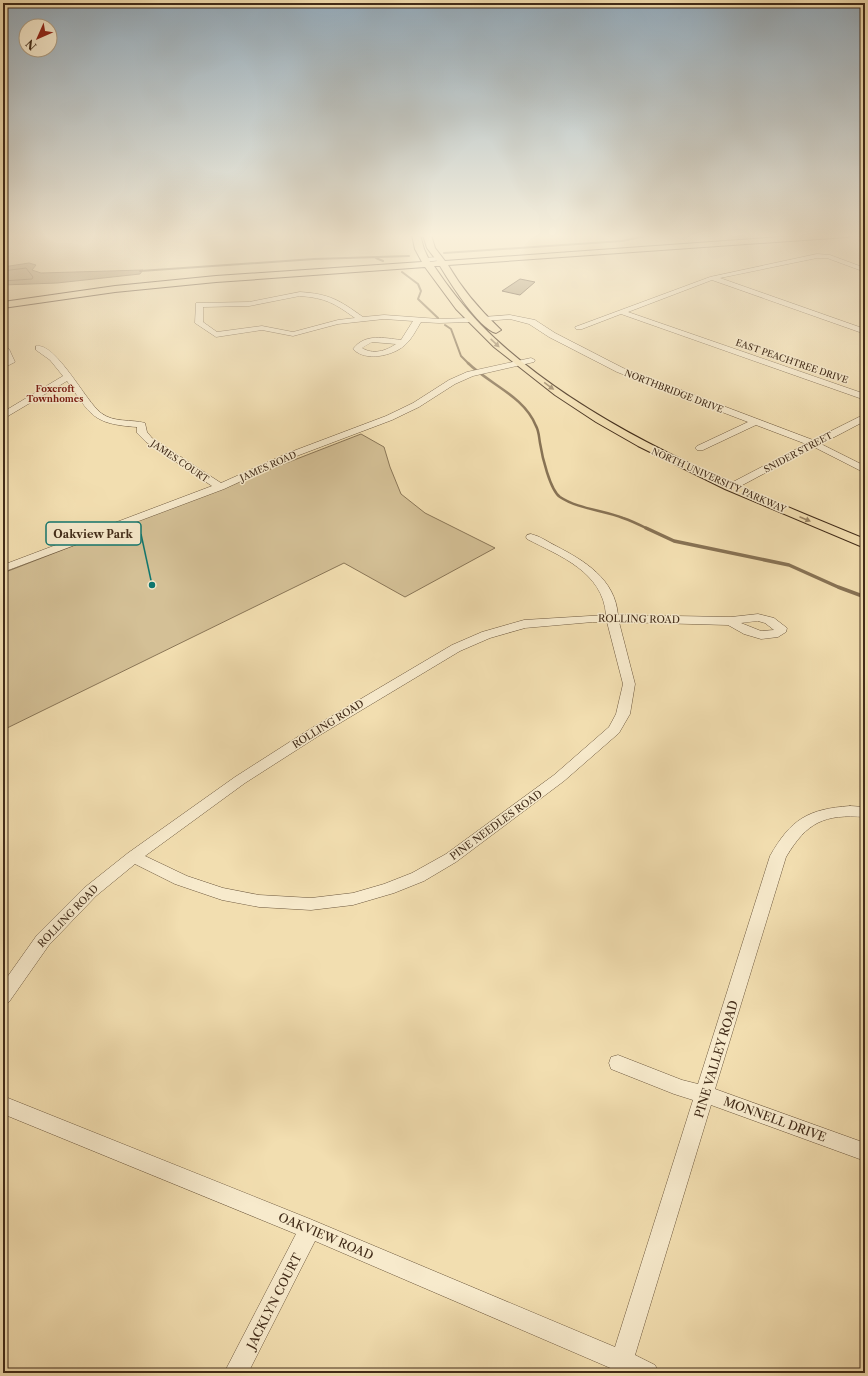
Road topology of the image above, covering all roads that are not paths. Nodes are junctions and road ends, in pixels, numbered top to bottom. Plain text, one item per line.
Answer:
1 (42, 299) edge
2 (273, 299) edge
3 (330, 299) edge
4 (454, 299) edge
5 (467, 299) edge
6 (654, 299) edge
7 (772, 299) edge
8 (3, 305) edge
9 (625, 310) junction
10 (484, 318) junction
11 (361, 319) junction
12 (418, 320) junction
13 (469, 320) junction
14 (579, 327) dead end
15 (865, 332) edge
16 (505, 338) dead end
17 (403, 344) junction
18 (39, 348) dead end
19 (3, 350) edge
20 (519, 357) junction
21 (3, 366) edge
22 (67, 377) junction
23 (865, 397) edge
24 (3, 416) edge
25 (865, 417) edge
26 (755, 422) junction
27 (814, 444) junction
28 (700, 448) dead end
29 (865, 470) edge
30 (736, 484) junction
31 (220, 487) junction
32 (865, 533) edge
33 (531, 537) dead end
34 (865, 544) edge
35 (3, 569) edge
36 (612, 619) junction
37 (731, 621) dead end
38 (865, 812) edge
39 (133, 857) junction
40 (3, 997) edge
41 (618, 1063) dead end
42 (705, 1094) junction
43 (3, 1105) edge
44 (865, 1152) edge
45 (310, 1229) junction
46 (622, 1361) junction
47 (236, 1373) edge
48 (647, 1373) edge

1 - 8 main road
2 - 11 street
3 - 11 street
4 - 13 main road, NORTH UNIVERSITY PARKWAY
5 - 10 main road
6 - 9 street
7 - 15 street
9 - 14 street
9 - 23 street, EAST PEACHTREE DRIVE
10 - 16 main road
10 - 26 street, NORTHBRIDGE DRIVE
11 - 12 street
12 - 13 street
12 - 17 street
13 -> 20 main road, NORTH UNIVERSITY PARKWAY
17 - 17 street
18 - 22 street, JAMES COURT
19 - 21 street
20 - 30 main road, NORTH UNIVERSITY PARKWAY
20 -> 30 main road, NORTH UNIVERSITY PARKWAY
20 - 31 street, JAMES ROAD
22 - 24 street
22 - 31 street, JAMES COURT
25 - 27 street, SNIDER STREET
26 - 27 street, NORTHBRIDGE DRIVE
26 - 28 street
27 - 29 street, NORTHBRIDGE DRIVE
27 - 30 street, SNIDER STREET
30 - 32 main road, NORTH UNIVERSITY PARKWAY
30 -> 34 main road, NORTH UNIVERSITY PARKWAY
31 - 35 street, JAMES ROAD
33 - 36 street, PINE NEEDLES ROAD
36 - 37 street, ROLLING ROAD
36 - 39 street, ROLLING ROAD
36 - 39 street, PINE NEEDLES ROAD
38 - 42 street, PINE VALLEY ROAD
39 - 40 street, ROLLING ROAD
41 - 42 street, MONNELL DRIVE
42 - 44 street, MONNELL DRIVE
42 - 46 street, PINE VALLEY ROAD
43 - 45 street, OAKVIEW ROAD
45 - 46 street, OAKVIEW ROAD
45 - 47 street, JACKLYN COURT
46 - 48 street, OAKVIEW ROAD

